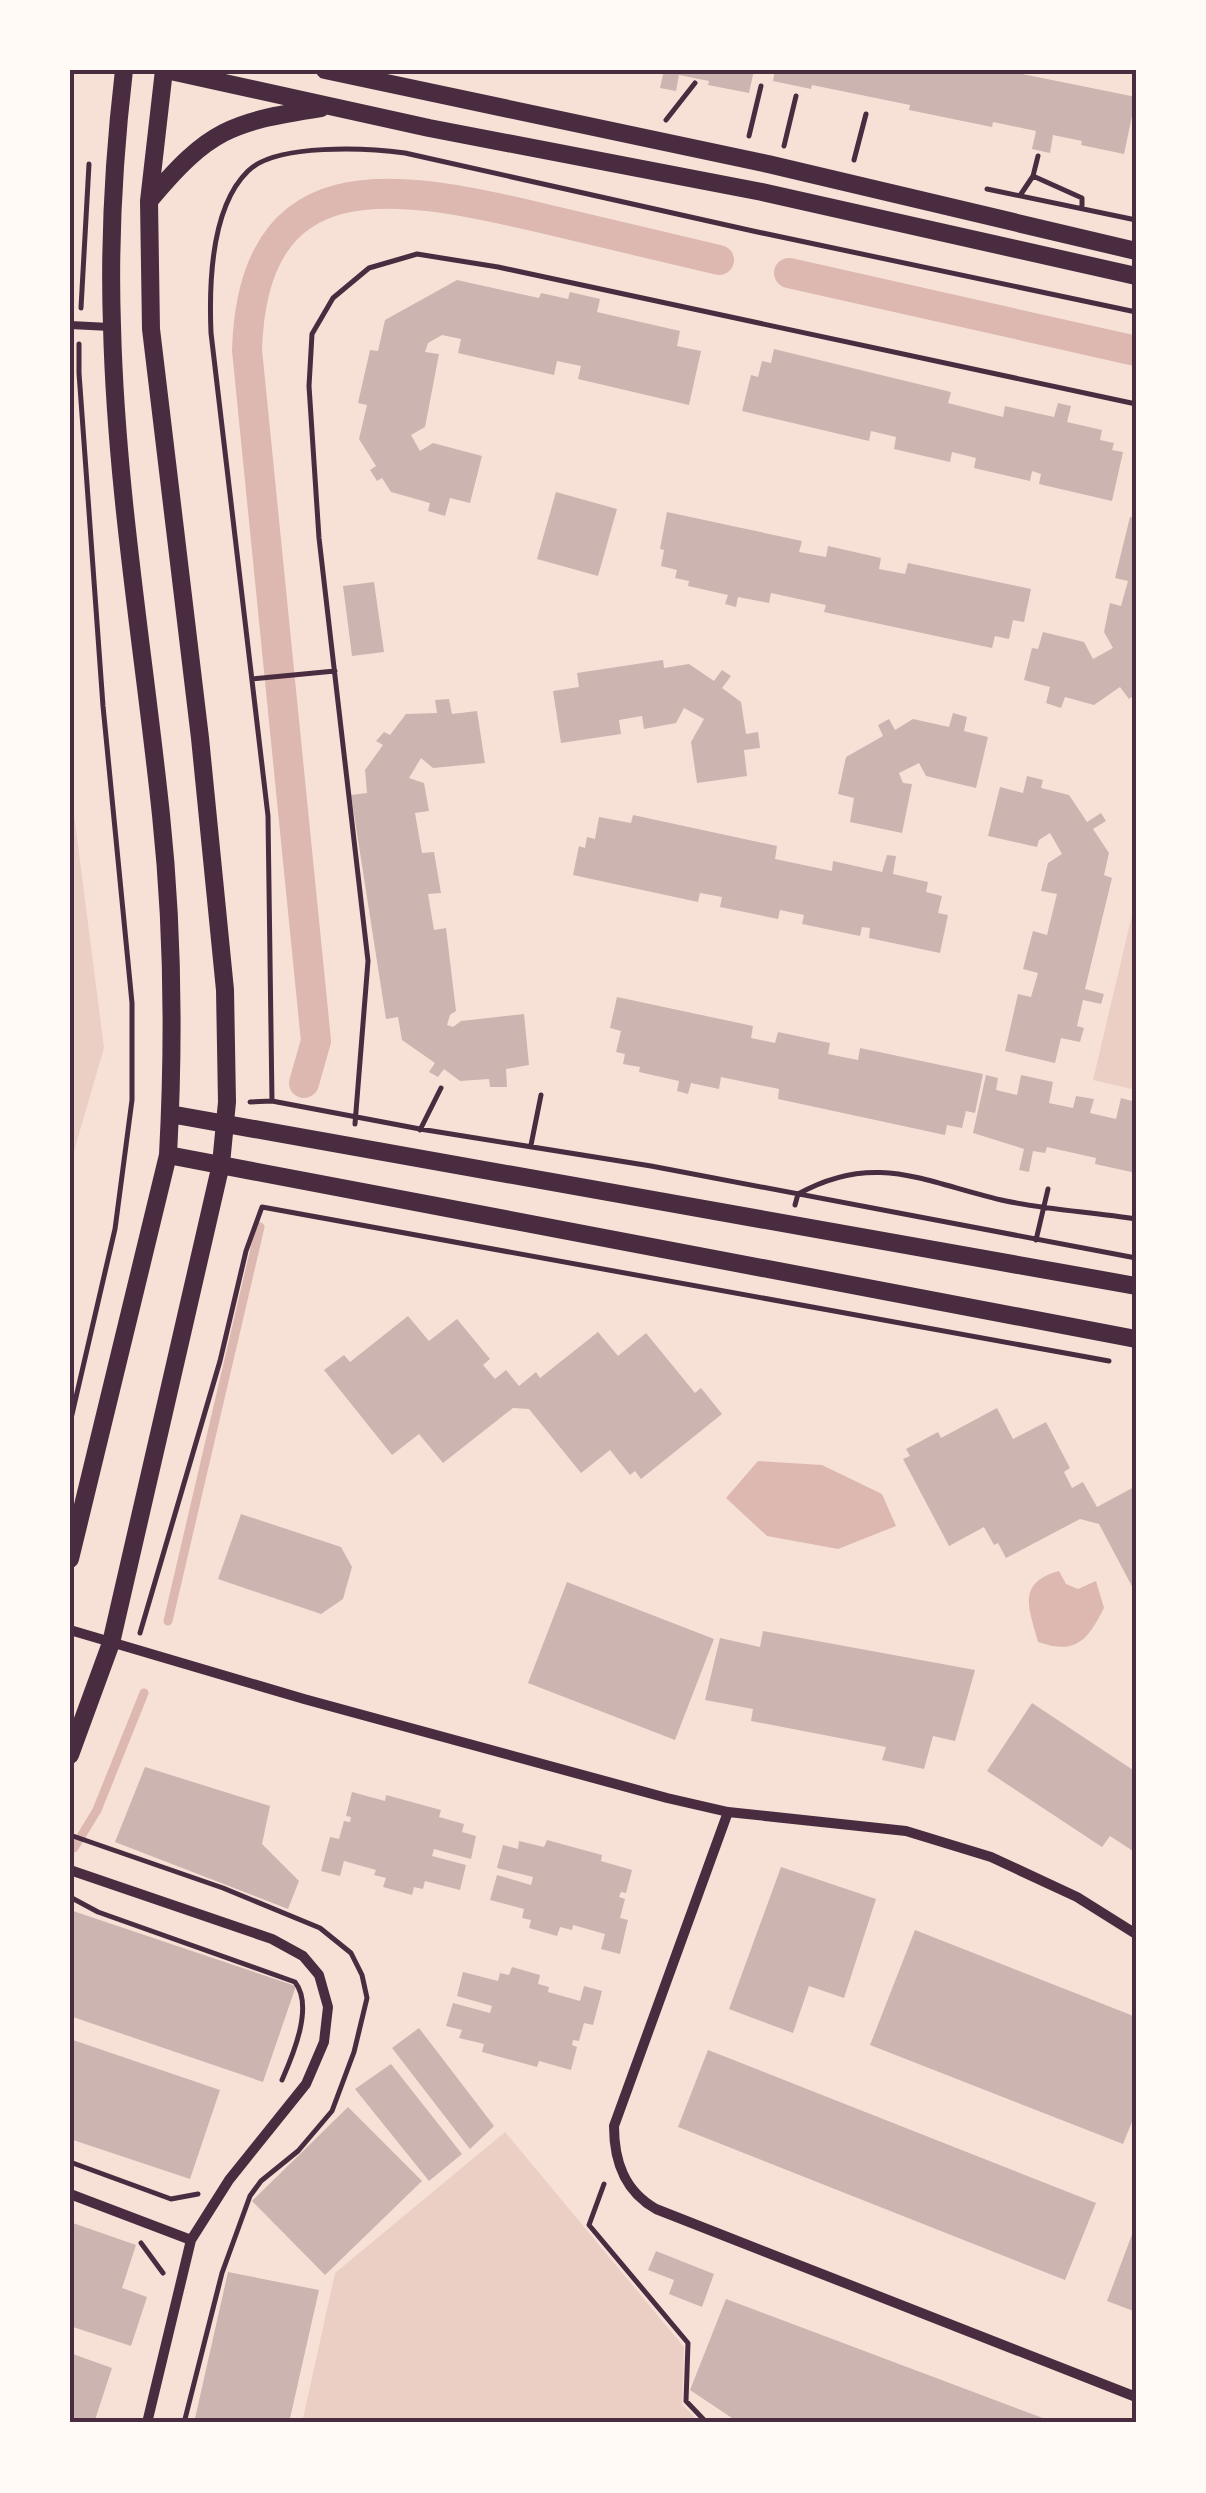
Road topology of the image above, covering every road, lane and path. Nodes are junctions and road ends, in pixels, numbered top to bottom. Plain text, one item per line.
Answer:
1 (124, 70) edge
2 (165, 70) edge
3 (325, 70) edge
4 (695, 83) dead end
5 (760, 86) dead end
6 (796, 96) dead end
7 (331, 106) junction
8 (866, 114) dead end
9 (668, 115) dead end
10 (750, 130) dead end
11 (785, 138) dead end
12 (856, 155) dead end
13 (1038, 156) dead end
14 (89, 163) dead end
15 (1034, 176) junction
16 (1020, 195) dead end
17 (150, 200) junction
18 (1082, 208) dead end
19 (1136, 251) edge
20 (1136, 276) edge
21 (1136, 312) edge
22 (75, 326) edge
23 (112, 327) junction
24 (1136, 404) edge
25 (335, 671) junction
26 (252, 679) junction
27 (441, 1088) dead end
28 (542, 1095) dead end
29 (170, 1114) junction
30 (355, 1118) junction
31 (225, 1122) junction
32 (420, 1129) junction
33 (531, 1145) junction
34 (168, 1155) junction
35 (221, 1164) junction
36 (524, 1177) junction
37 (1048, 1189) dead end
38 (798, 1194) junction
39 (1044, 1207) junction
40 (1136, 1219) edge
41 (1036, 1237) junction
42 (1136, 1258) edge
43 (1136, 1286) edge
44 (1136, 1339) edge
45 (1117, 1362) dead end
46 (70, 1422) edge
47 (70, 1559) edge
48 (70, 1630) edge
49 (111, 1644) junction
50 (135, 1650) junction
51 (70, 1755) edge
52 (728, 1812) junction
53 (70, 1835) edge
54 (70, 1870) edge
55 (70, 1897) edge
56 (1136, 1934) edge
57 (278, 2087) dead end
58 (616, 2153) junction
59 (70, 2162) edge
60 (206, 2186) dead end
61 (70, 2194) edge
62 (200, 2194) junction
63 (174, 2233) junction
64 (191, 2240) junction
65 (159, 2289) dead end
66 (1136, 2397) edge
67 (147, 2423) edge
68 (184, 2423) edge
69 (708, 2423) edge

1 - 23 street
2 - 7 street
2 - 17 street
3 - 19 street
4 - 9 path
5 - 10 path
6 - 11 path
7 - 17 street
7 - 20 street
8 - 12 path
13 - 15 path
14 - 22 path
15 - 16 path
15 - 18 path
17 - 31 street
21 - 26 path
22 - 23 lane
22 - 46 path
23 - 29 street
24 - 25 path
25 - 26 path
25 - 30 path
26 - 30 path
27 - 32 path
28 - 33 path
29 - 31 street
29 - 34 street
30 - 32 path
31 - 35 street
31 - 36 street
32 - 33 path
33 - 36 path
33 - 38 path
34 - 35 street
34 - 47 street
35 - 44 street
35 - 49 street
36 - 43 street
37 - 39 path
38 - 39 path
38 - 41 path
39 - 40 path
39 - 41 path
41 - 42 path
45 - 50 path
48 - 49 street
49 - 50 street
49 - 51 street
50 - 52 street
52 - 56 street
52 - 58 street
53 - 68 path
54 - 64 street
55 - 57 path
58 - 66 street
58 - 69 path
59 - 62 path
60 - 62 path
61 - 63 street
62 - 63 path
63 - 64 street
63 - 65 path
64 - 67 street

